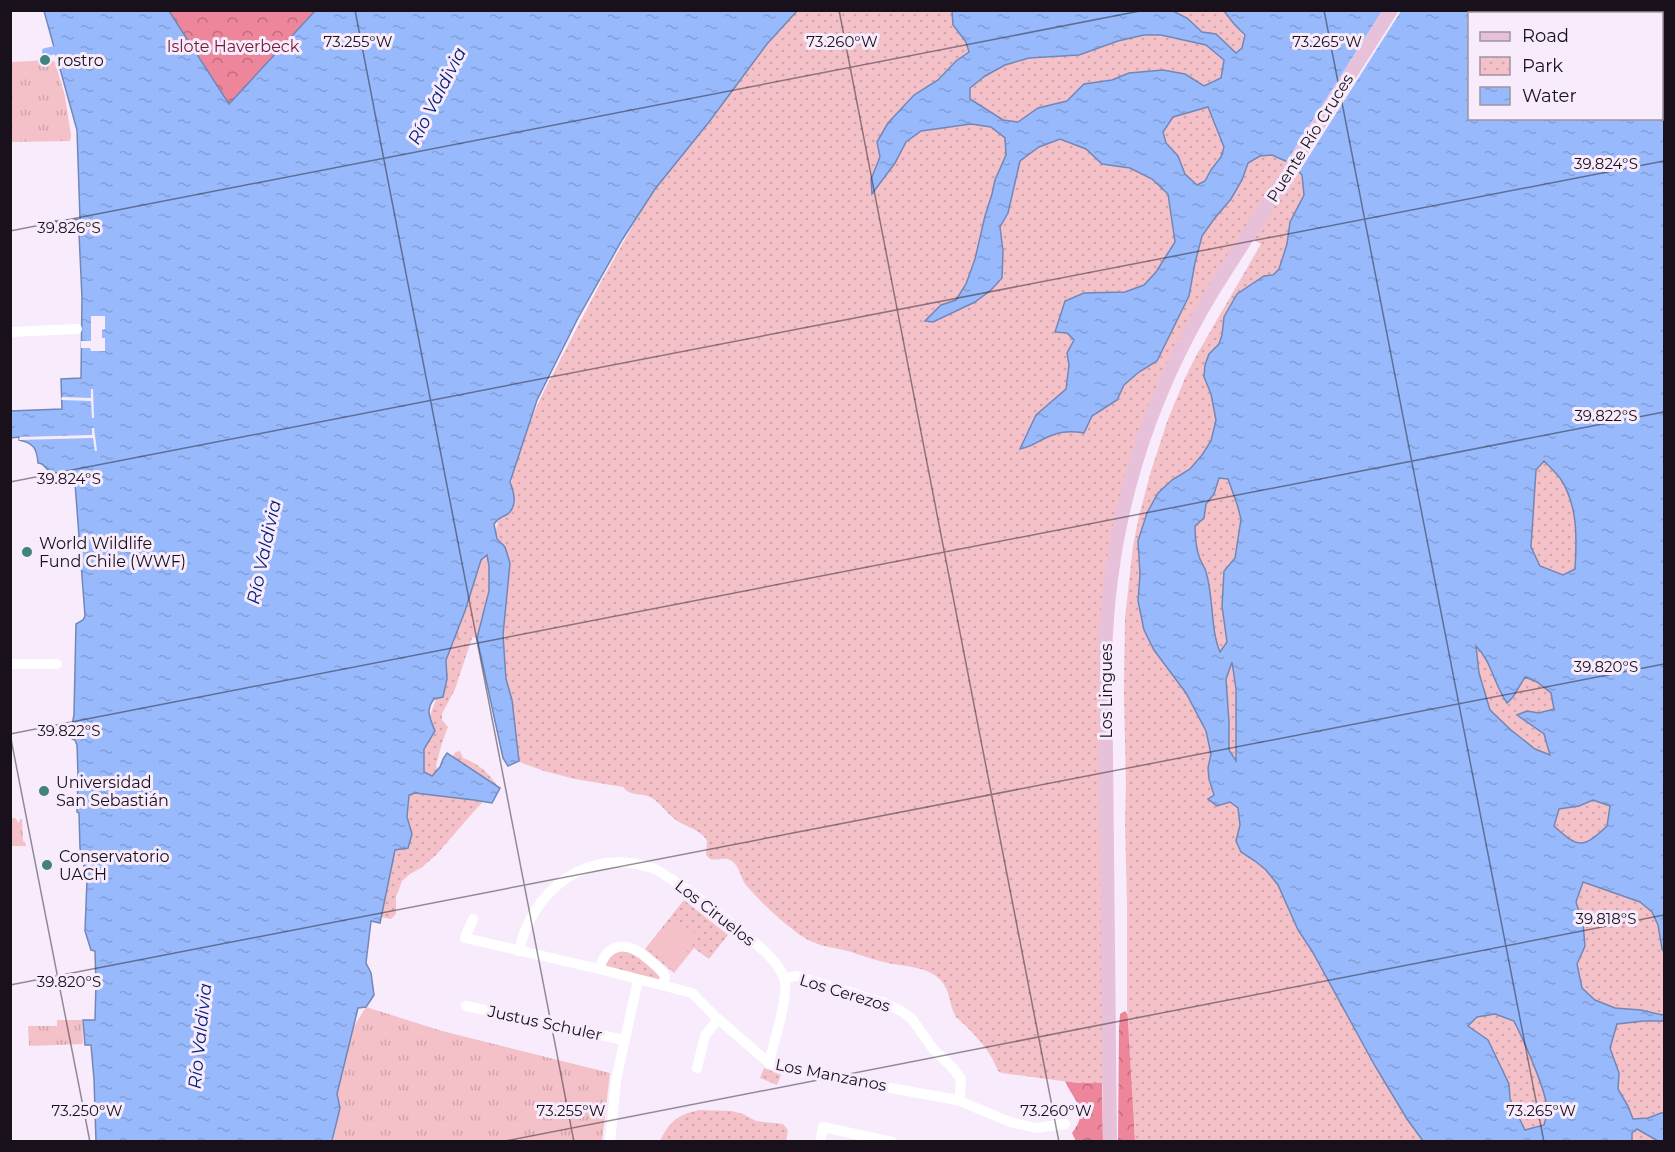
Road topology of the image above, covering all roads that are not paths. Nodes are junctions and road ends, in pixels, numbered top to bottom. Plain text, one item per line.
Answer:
1 (1391, 10) edge
2 (1229, 265) joint
3 (77, 329) dead end
4 (10, 332) edge
5 (10, 664) edge
6 (57, 664) dead end
7 (473, 919) dead end
8 (519, 951) junction
9 (599, 969) junction
10 (784, 978) junction
11 (638, 980) junction
12 (663, 985) junction
13 (466, 1006) dead end
14 (718, 1019) junction
15 (624, 1040) junction
16 (769, 1063) junction
17 (697, 1068) dead end
18 (957, 1100) junction
19 (1065, 1124) dead end
20 (610, 1142) edge
21 (820, 1142) edge
22 (892, 1142) edge
23 (1110, 1142) edge

1 - 2 main road, Puente Río Cruces
2 - 23 main road, Los Lingues
3 - 4 street
5 - 6 street
7 - 8 street, Los Manzanos
8 - 9 street, Los Manzanos
8 - 10 street, Los Ciruelos
9 - 11 street, Los Manzanos
9 - 12 street
10 - 16 street
10 - 18 street, Los Cerezos
11 - 12 street, Los Manzanos
11 - 15 street
12 - 14 street, Los Manzanos
13 - 15 street, Justus Schuler
14 - 16 street, Los Manzanos
14 - 17 street
15 - 20 street
16 - 18 street, Los Manzanos
18 - 19 street, Los Manzanos
21 - 22 street

